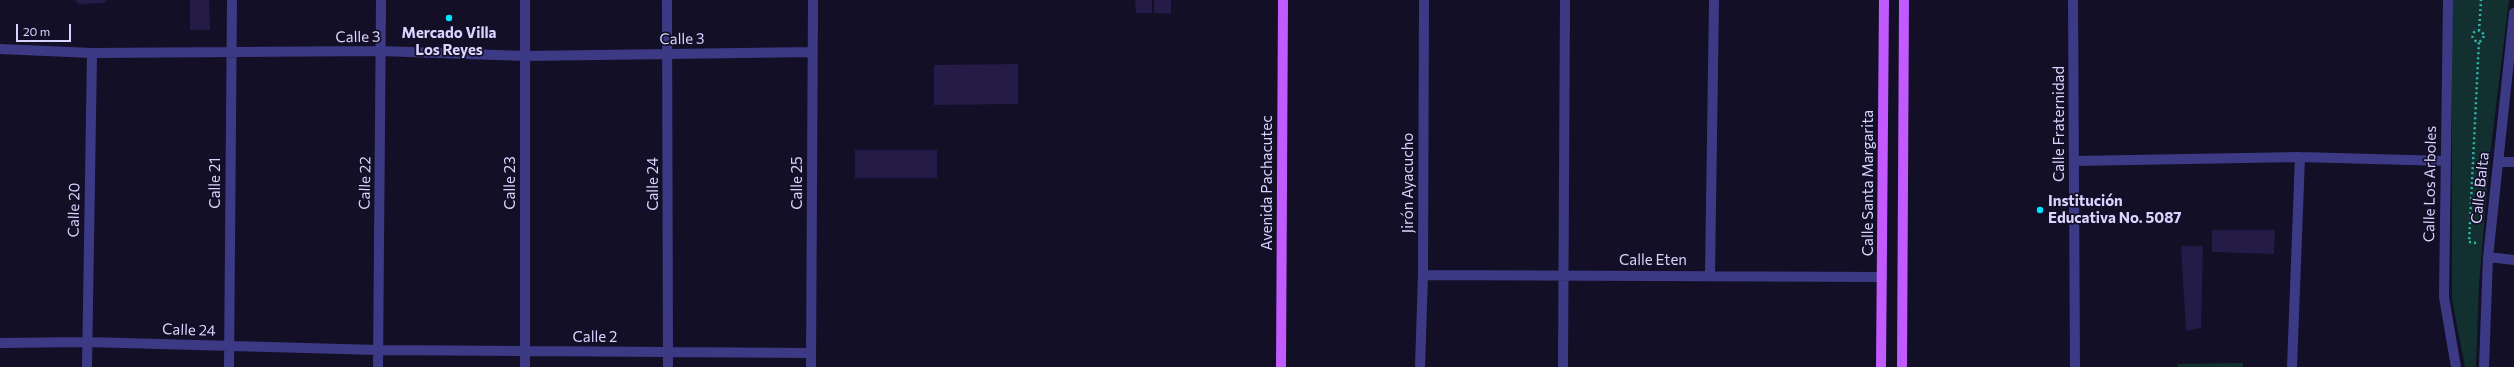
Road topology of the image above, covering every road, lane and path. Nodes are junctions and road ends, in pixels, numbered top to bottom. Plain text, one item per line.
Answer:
1 (232, 0) edge
2 (381, 0) edge
3 (525, 0) edge
4 (667, 0) edge
5 (813, 0) edge
6 (1283, 0) edge
7 (1424, 0) edge
8 (1565, 0) edge
9 (1714, 0) edge
10 (1884, 0) edge
11 (1904, 0) edge
12 (2073, 0) edge
13 (2448, 0) edge
14 (2480, 0) edge
15 (2514, 13) edge
16 (2479, 31) junction
17 (2479, 41) junction
18 (2512, 41) edge
19 (0, 49) edge
20 (381, 51) junction
21 (812, 52) junction
22 (92, 53) junction
23 (231, 54) junction
24 (667, 54) junction
25 (525, 56) junction
26 (2300, 157) junction
27 (2074, 161) junction
28 (2445, 161) junction
29 (2498, 162) junction
30 (2514, 162) edge
31 (2489, 244) junction
32 (2488, 257) junction
33 (2514, 260) edge
34 (1564, 275) junction
35 (1423, 276) junction
36 (1710, 276) junction
37 (1882, 277) junction
38 (87, 342) junction
39 (0, 343) edge
40 (229, 346) junction
41 (378, 350) junction
42 (524, 351) junction
43 (668, 352) junction
44 (811, 353) junction
45 (87, 367) edge
46 (229, 367) edge
47 (378, 367) edge
48 (524, 367) edge
49 (668, 367) edge
50 (811, 367) edge
51 (1281, 367) edge
52 (1420, 367) edge
53 (1562, 367) edge
54 (1881, 367) edge
55 (1902, 367) edge
56 (2075, 367) edge
57 (2292, 367) edge
58 (2456, 367) edge
59 (2484, 367) edge

1 - 23 street, Calle 21
2 - 20 street, Calle 22
3 - 25 street, Calle 23
4 - 24 street, Calle 24
5 - 21 street, Calle 25
6 - 51 main road, Avenida Pachacutec
7 - 35 street, Jirón Ayacucho
8 - 34 street
9 - 36 street
10 - 37 main road, Calle Santa Margarita
11 - 55 main road
12 - 27 street, Calle Fraternidad
13 - 28 street, Calle Los Arboles
14 - 16 path
15 - 18 street, Calle Balta
16 - 17 path
16 - 17 path
17 - 31 path
18 - 29 street, Calle Balta
19 - 22 street, Calle 3
20 - 23 street, Calle 3
20 - 25 street, Calle 3
20 - 41 street, Calle 22
21 - 24 street, Calle 3
21 - 44 street, Calle 25
22 - 23 street, Calle 3
22 - 38 street, Calle 20
23 - 40 street, Calle 21
24 - 25 street, Calle 3
24 - 43 street, Calle 24
25 - 42 street, Calle 23
26 - 27 street
26 - 28 street
26 - 57 street
27 - 56 street, Calle Fraternidad
28 - 58 street, Calle Los Arboles
29 - 30 street
29 - 31 street, Calle Balta
31 - 32 street, Calle Balta
32 - 33 street
32 - 59 street, Calle Balta
34 - 35 street, Calle Eten
34 - 36 street, Calle Eten
34 - 53 street
35 - 52 street, Jirón Ayacucho
36 - 37 street, Calle Eten
37 - 54 main road, Calle Santa Margarita
38 - 39 street, Calle 24
38 - 40 street, Calle 24
38 - 45 street, Calle 20
40 - 41 street, Calle 24
40 - 46 street, Calle 21
41 - 42 street, Calle 2
41 - 47 street, Calle 22
42 - 43 street, Calle 2
42 - 48 street, Calle 23
43 - 44 street, Calle 2
43 - 49 street, Calle 24
44 - 50 street, Calle 25

